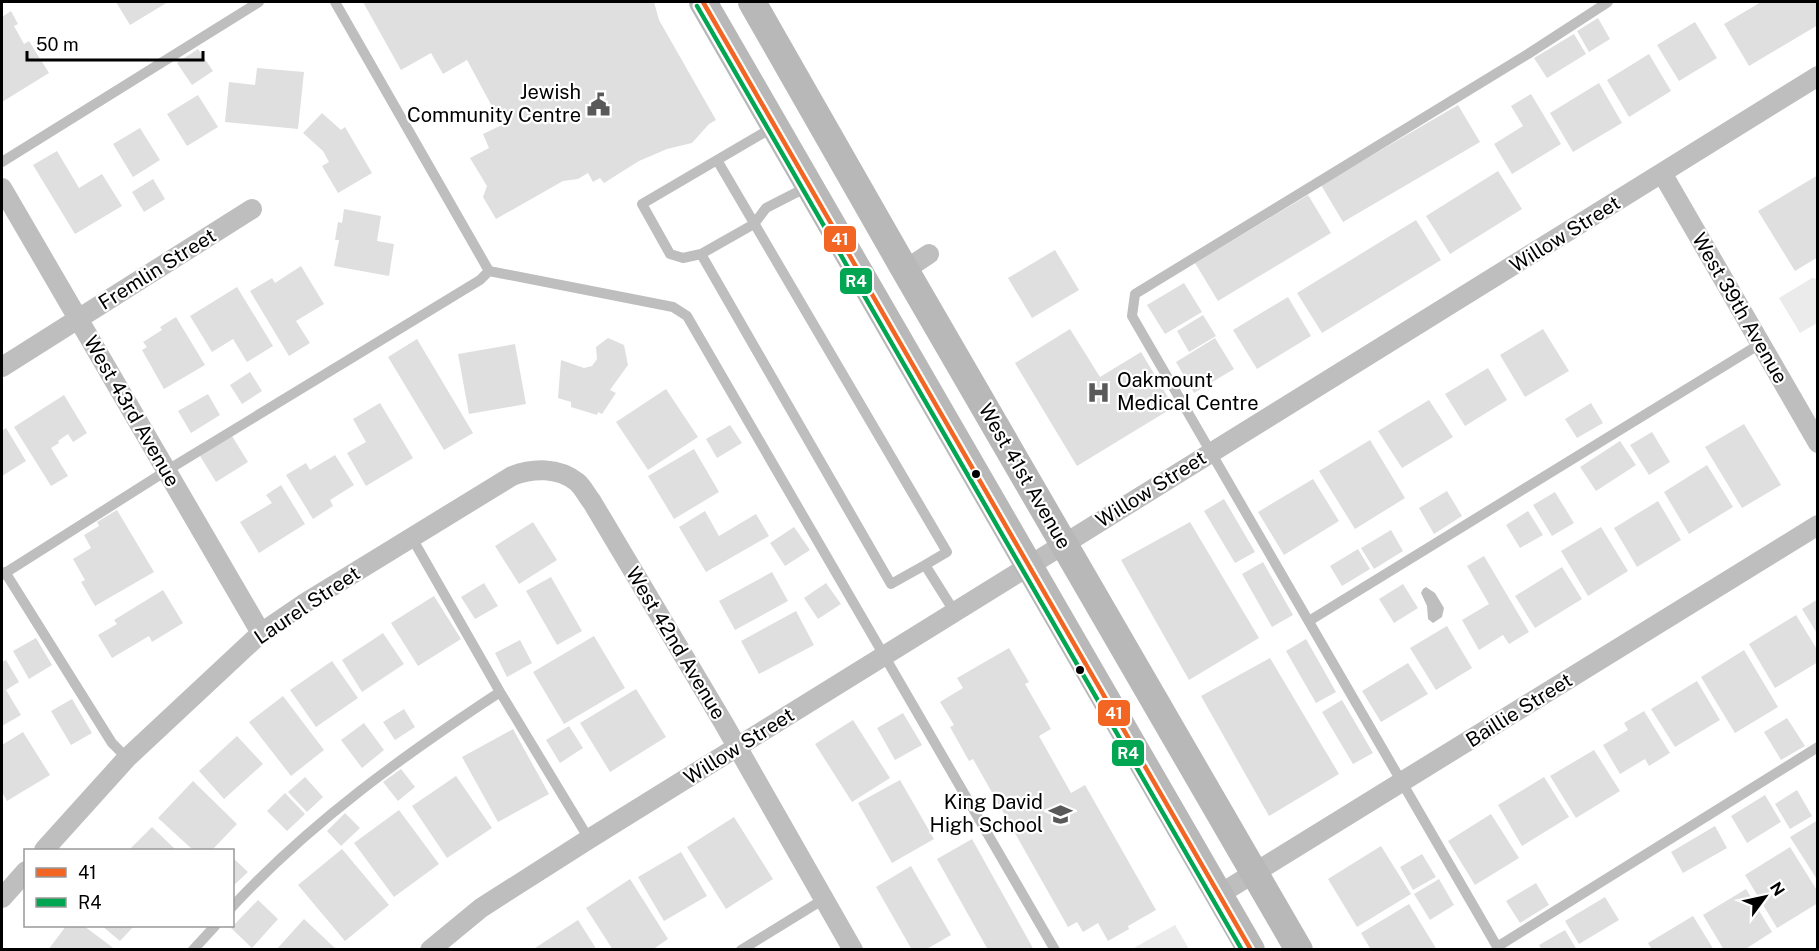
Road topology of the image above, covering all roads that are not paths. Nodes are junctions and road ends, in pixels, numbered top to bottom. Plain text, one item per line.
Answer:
1 (259, 2) edge
2 (335, 2) edge
3 (703, 2) edge
4 (752, 2) edge
5 (1608, 2) edge
6 (1818, 76) edge
7 (775, 126) junction
8 (717, 160) junction
9 (2, 162) edge
10 (1662, 173) junction
11 (810, 186) junction
12 (2, 188) edge
13 (252, 209) dead end
14 (754, 224) junction
15 (701, 254) junction
16 (929, 254) dead end
17 (905, 270) junction
18 (489, 271) junction
19 (870, 290) junction
20 (79, 319) junction
21 (1760, 344) junction
22 (2, 367) edge
23 (1818, 443) edge
24 (1211, 453) junction
25 (166, 471) junction
26 (557, 472) joint
27 (1818, 525) edge
28 (412, 538) junction
29 (1063, 543) junction
30 (925, 565) junction
31 (1028, 565) junction
32 (4, 573) edge
33 (954, 611) junction
34 (1309, 621) junction
35 (261, 633) junction
36 (883, 656) junction
37 (500, 692) junction
38 (737, 747) junction
39 (1818, 747) edge
40 (127, 758) junction
41 (1402, 783) junction
42 (589, 839) junction
43 (45, 849) edge
44 (1256, 872) junction
45 (24, 873) edge
46 (1220, 894) junction
47 (2, 898) edge
48 (824, 899) junction
49 (234, 905) edge
50 (214, 927) edge
51 (1498, 948) edge
52 (193, 950) edge
53 (430, 950) edge
54 (741, 950) edge
55 (853, 950) edge
56 (1055, 950) edge
57 (1251, 950) edge
58 (1299, 950) edge

1 - 9 lane
2 - 18 lane
3 - 7 main road
4 - 17 main road, West 41st Avenue
5 - 24 lane
6 - 10 street, Willow Street
7 - 8 lane
7 - 11 main road
8 - 14 lane
8 - 15 lane
10 - 21 street, West 39th Avenue
10 - 24 street, Willow Street
11 - 14 lane
11 - 19 main road
12 - 20 street, West 43rd Avenue
13 - 20 street, Fremlin Street
14 - 15 lane
14 - 30 lane
15 - 30 lane
16 - 17 street
17 - 19 main road
17 - 29 main road, West 41st Avenue
18 - 25 lane
18 - 36 lane
19 - 31 main road
20 - 22 street, Fremlin Street
20 - 25 street, West 43rd Avenue
21 - 23 street, West 39th Avenue
21 - 34 lane
24 - 29 street, Willow Street
24 - 34 lane
25 - 32 lane
25 - 35 street, West 43rd Avenue
26 - 28 street, Laurel Street
26 - 38 street, West 42nd Avenue
27 - 41 street, Baillie Street
28 - 35 street, Laurel Street
28 - 37 lane
29 - 31 street, Willow Street
29 - 44 main road, West 41st Avenue
30 - 33 lane
31 - 33 street, Willow Street
31 - 46 main road
32 - 40 lane
33 - 36 street, Willow Street
34 - 41 lane
35 - 40 street, Laurel Street
36 - 38 street, Willow Street
36 - 56 lane
37 - 42 lane
37 - 49 lane
38 - 42 street, Willow Street
38 - 48 street, West 42nd Avenue
39 - 51 lane
40 - 43 street, Laurel Street
41 - 44 street, Baillie Street
41 - 51 lane
42 - 53 street, Willow Street
44 - 46 street, Baillie Street
44 - 58 main road, West 41st Avenue
45 - 47 street
46 - 57 main road
48 - 54 lane
48 - 55 street, West 42nd Avenue
50 - 52 lane

